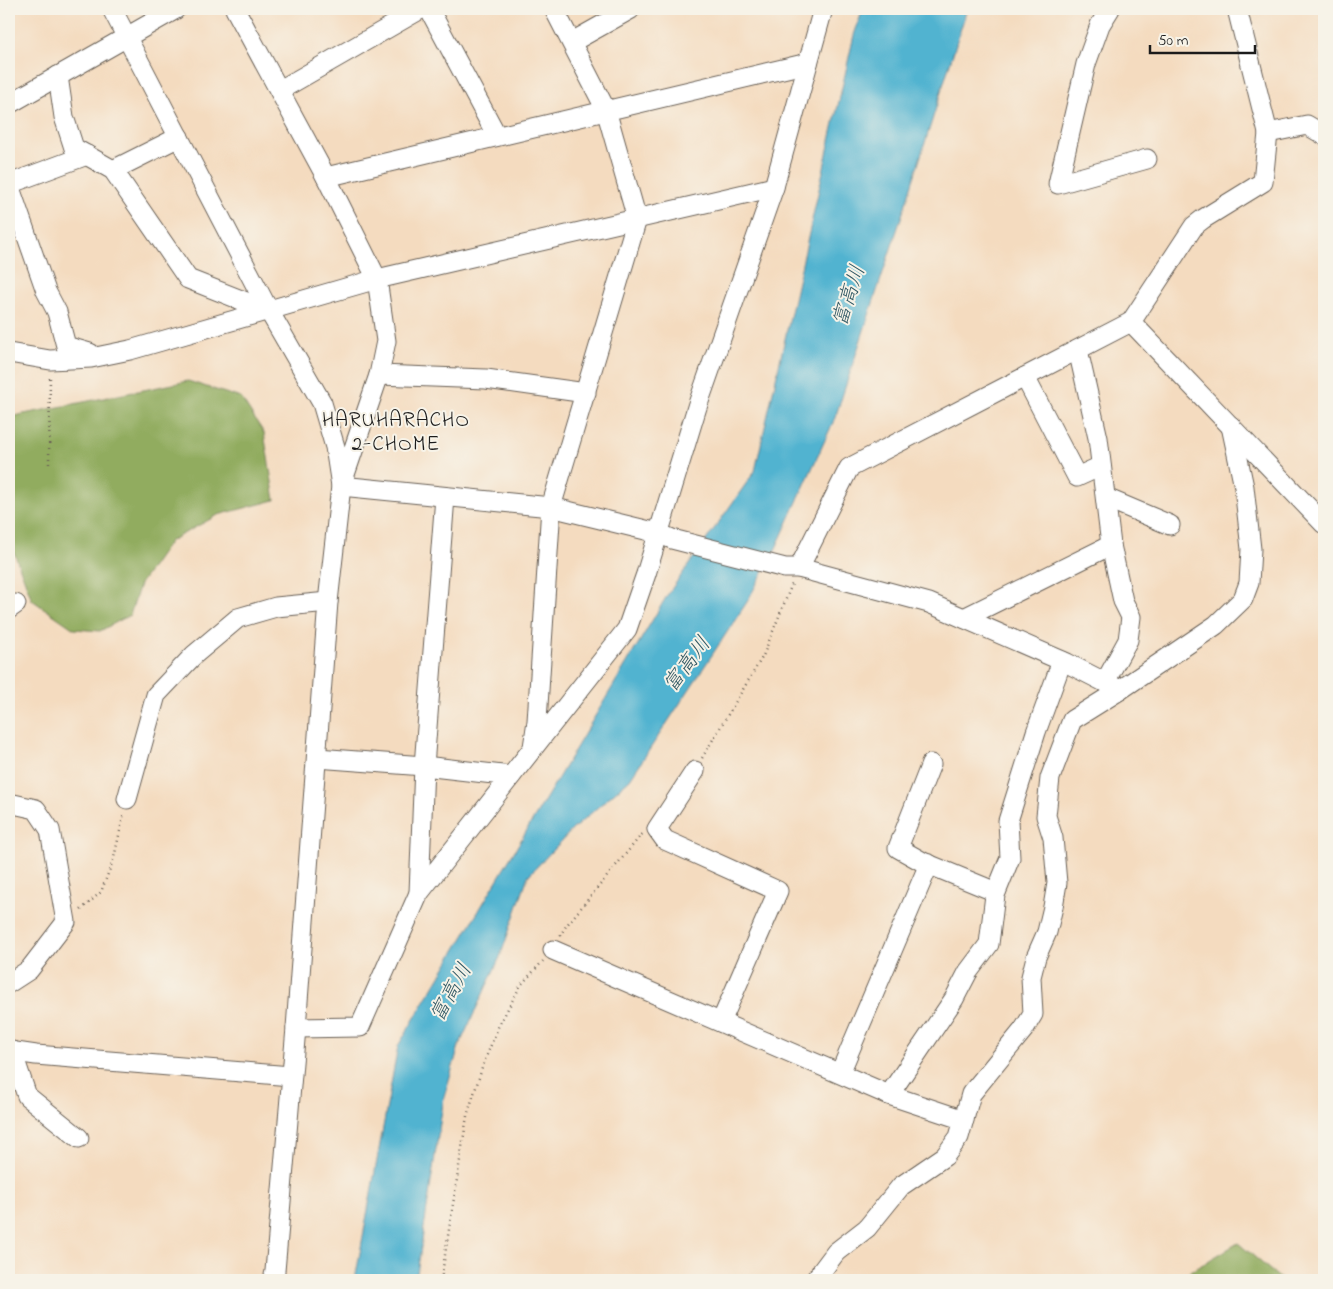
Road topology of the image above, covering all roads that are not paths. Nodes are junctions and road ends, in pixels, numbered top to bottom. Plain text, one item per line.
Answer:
1 (112, 9) edge
2 (176, 9) edge
3 (235, 9) edge
4 (421, 9) edge
5 (429, 9) edge
6 (554, 9) edge
7 (631, 9) edge
8 (823, 9) edge
9 (1110, 9) edge
10 (1236, 9) edge
11 (127, 37) junction
12 (572, 42) junction
13 (808, 63) junction
14 (58, 76) junction
15 (280, 90) junction
16 (9, 104) edge
17 (606, 110) junction
18 (1268, 133) junction
19 (1324, 135) edge
20 (496, 136) junction
21 (179, 137) junction
22 (87, 155) junction
23 (1147, 159) dead end
24 (113, 170) junction
25 (326, 177) junction
26 (9, 185) edge
27 (774, 187) junction
28 (637, 220) junction
29 (378, 279) junction
30 (269, 311) junction
31 (1131, 322) junction
32 (1078, 350) junction
33 (9, 353) edge
34 (102, 356) junction
35 (379, 375) junction
36 (1026, 377) junction
37 (586, 394) junction
38 (1231, 426) junction
39 (1102, 466) junction
40 (341, 486) junction
41 (445, 497) junction
42 (1106, 498) junction
43 (551, 508) junction
44 (1324, 524) edge
45 (1170, 525) dead end
46 (665, 536) junction
47 (1111, 545) junction
48 (792, 568) junction
49 (328, 602) junction
50 (964, 618) junction
51 (1062, 661) junction
52 (1113, 686) junction
53 (533, 748) junction
54 (317, 758) junction
55 (932, 764) dead end
56 (424, 766) junction
57 (695, 771) road end
58 (511, 776) junction
59 (127, 799) road end
60 (9, 803) edge
61 (929, 864) junction
62 (996, 892) junction
63 (419, 894) junction
64 (553, 950) road end
65 (9, 983) edge
66 (721, 1022) junction
67 (296, 1028) junction
68 (10, 1051) edge
69 (840, 1073) junction
70 (291, 1076) junction
71 (889, 1095) junction
72 (964, 1120) junction
73 (79, 1138) dead end
74 (273, 1280) edge
75 (815, 1280) edge

1 - 11 street
2 - 11 street
3 - 15 street
4 - 15 street
5 - 20 street
6 - 12 street
7 - 12 street
8 - 13 street
9 - 23 street
10 - 18 street
11 - 14 street
11 - 21 street
12 - 17 street
13 - 17 street
13 - 27 street
14 - 16 street
14 - 22 street
15 - 25 street
17 - 20 street
17 - 28 street
18 - 19 street
18 - 31 street
20 - 25 street
21 - 24 street
21 - 30 street
22 - 24 street
22 - 26 street
24 - 30 street
25 - 29 street
26 - 34 street
27 - 28 street
27 - 46 street
28 - 29 street
28 - 37 street
29 - 30 street
29 - 35 street
30 - 34 street
30 - 40 street
31 - 32 street
31 - 38 street
32 - 36 street
32 - 39 street
33 - 34 street
35 - 37 street
35 - 40 street
36 - 39 street
36 - 48 street
37 - 43 street
38 - 44 street
38 - 52 street
39 - 42 street
40 - 41 street
40 - 49 street
41 - 43 street
41 - 56 street
42 - 45 street
42 - 47 street
43 - 46 street
43 - 53 street
46 - 48 street
46 - 53 street
47 - 50 street
47 - 52 street
48 - 50 street
49 - 54 street
49 - 59 street
50 - 51 street
51 - 52 street
51 - 62 street
52 - 72 street
53 - 58 street
54 - 56 street
54 - 67 street
55 - 61 street
56 - 58 street
56 - 63 street
57 - 66 street
58 - 63 street
60 - 65 street
61 - 62 street
61 - 69 street
62 - 71 street
63 - 67 street
64 - 66 street
66 - 69 street
67 - 70 street
68 - 70 street
68 - 73 street
69 - 71 street
70 - 74 street
71 - 72 street
72 - 75 street

